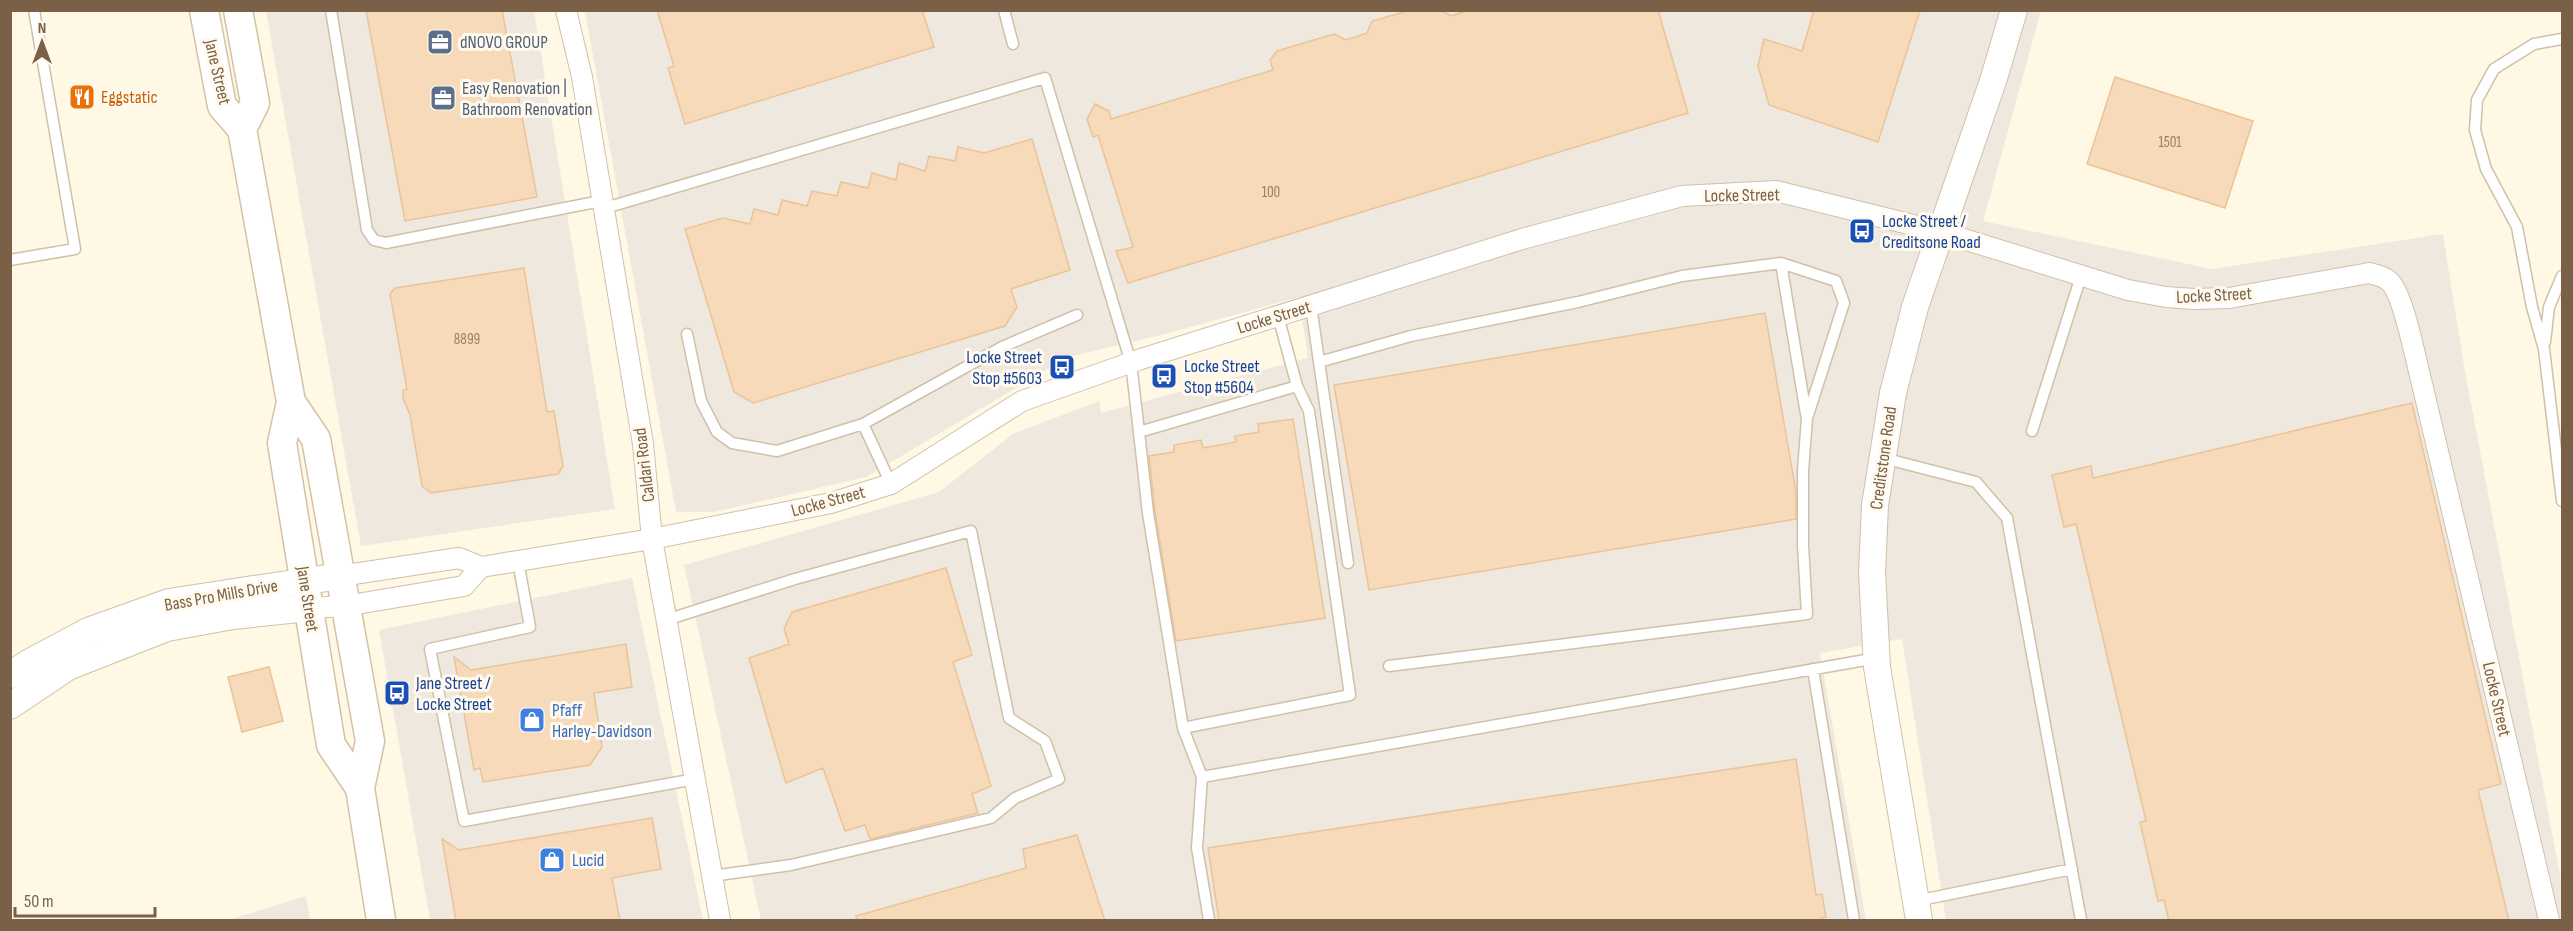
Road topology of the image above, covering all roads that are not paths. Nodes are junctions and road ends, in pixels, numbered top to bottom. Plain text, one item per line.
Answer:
1 (34, 10) edge
2 (204, 10) edge
3 (238, 10) edge
4 (331, 10) edge
5 (566, 10) edge
6 (1004, 10) edge
7 (2014, 10) edge
8 (2562, 39) edge
9 (1012, 44) dead end
10 (242, 129) junction
11 (602, 205) junction
12 (1941, 232) junction
13 (10, 260) edge
14 (1781, 263) junction
15 (2081, 276) junction
16 (2562, 276) edge
17 (1311, 306) junction
18 (1077, 315) dead end
19 (1278, 316) junction
20 (687, 334) dead end
21 (2544, 349) junction
22 (1319, 362) junction
23 (1131, 363) junction
24 (1297, 386) junction
25 (291, 402) junction
26 (1807, 418) junction
27 (863, 423) junction
28 (2032, 431) dead end
29 (1139, 432) junction
30 (1882, 458) junction
31 (891, 484) junction
32 (2562, 501) edge
33 (652, 539) junction
34 (518, 561) junction
35 (1348, 563) dead end
36 (481, 567) junction
37 (340, 576) junction
38 (307, 594) junction
39 (345, 606) junction
40 (666, 620) junction
41 (1877, 658) junction
42 (1389, 666) dead end
43 (1814, 669) junction
44 (10, 675) edge
45 (10, 706) edge
46 (1183, 728) junction
47 (1202, 777) junction
48 (694, 779) junction
49 (360, 788) junction
50 (2072, 869) junction
51 (712, 876) junction
52 (1918, 911) edge
53 (381, 921) edge
54 (720, 921) edge
55 (1209, 921) edge
56 (1854, 921) edge
57 (2081, 921) edge
58 (2548, 921) edge

1 - 13 lane
2 - 10 main road, Jane Street
3 - 10 main road, Jane Street
4 - 11 lane
5 - 11 street, Caldari Road
6 - 9 lane
7 - 12 street, Creditstone Road
8 - 21 lane
10 - 25 main road, Jane Street
11 - 23 lane
11 - 33 street, Caldari Road
12 - 15 street, Locke Street
12 - 17 street, Locke Street
12 - 30 street, Creditstone Road
14 - 22 lane
14 - 26 lane
14 - 26 lane
15 - 28 lane
15 - 58 street, Locke Street
16 - 21 lane
17 - 19 street, Locke Street
17 - 22 lane
18 - 27 lane
19 - 23 street, Locke Street
19 - 24 lane
20 - 27 lane
21 - 32 lane
22 - 35 lane
23 - 29 lane
23 - 31 street, Locke Street
24 - 29 lane
24 - 46 lane
25 - 37 main road, Jane Street
25 - 38 main road, Jane Street
26 - 42 lane
27 - 31 lane
29 - 46 lane
30 - 41 street, Creditstone Road
30 - 50 lane
31 - 33 street, Locke Street
33 - 34 street, Locke Street
33 - 40 street, Caldari Road
34 - 36 street, Locke Street
34 - 48 lane
36 - 37 street, Locke Street
36 - 39 street
37 - 38 street, Bass Pro Mills Drive
37 - 39 main road, Jane Street
38 - 39 street
38 - 44 street, Bass Pro Mills Drive
38 - 45 street, Bass Pro Mills Drive
38 - 49 main road, Jane Street
39 - 49 main road, Jane Street
40 - 48 street, Caldari Road
40 - 51 lane
41 - 43 lane
41 - 52 street, Creditstone Road
43 - 47 lane
43 - 56 lane
46 - 47 lane
47 - 55 lane
48 - 51 street, Caldari Road
49 - 53 main road, Jane Street
50 - 52 lane
50 - 57 lane
51 - 54 street, Caldari Road

